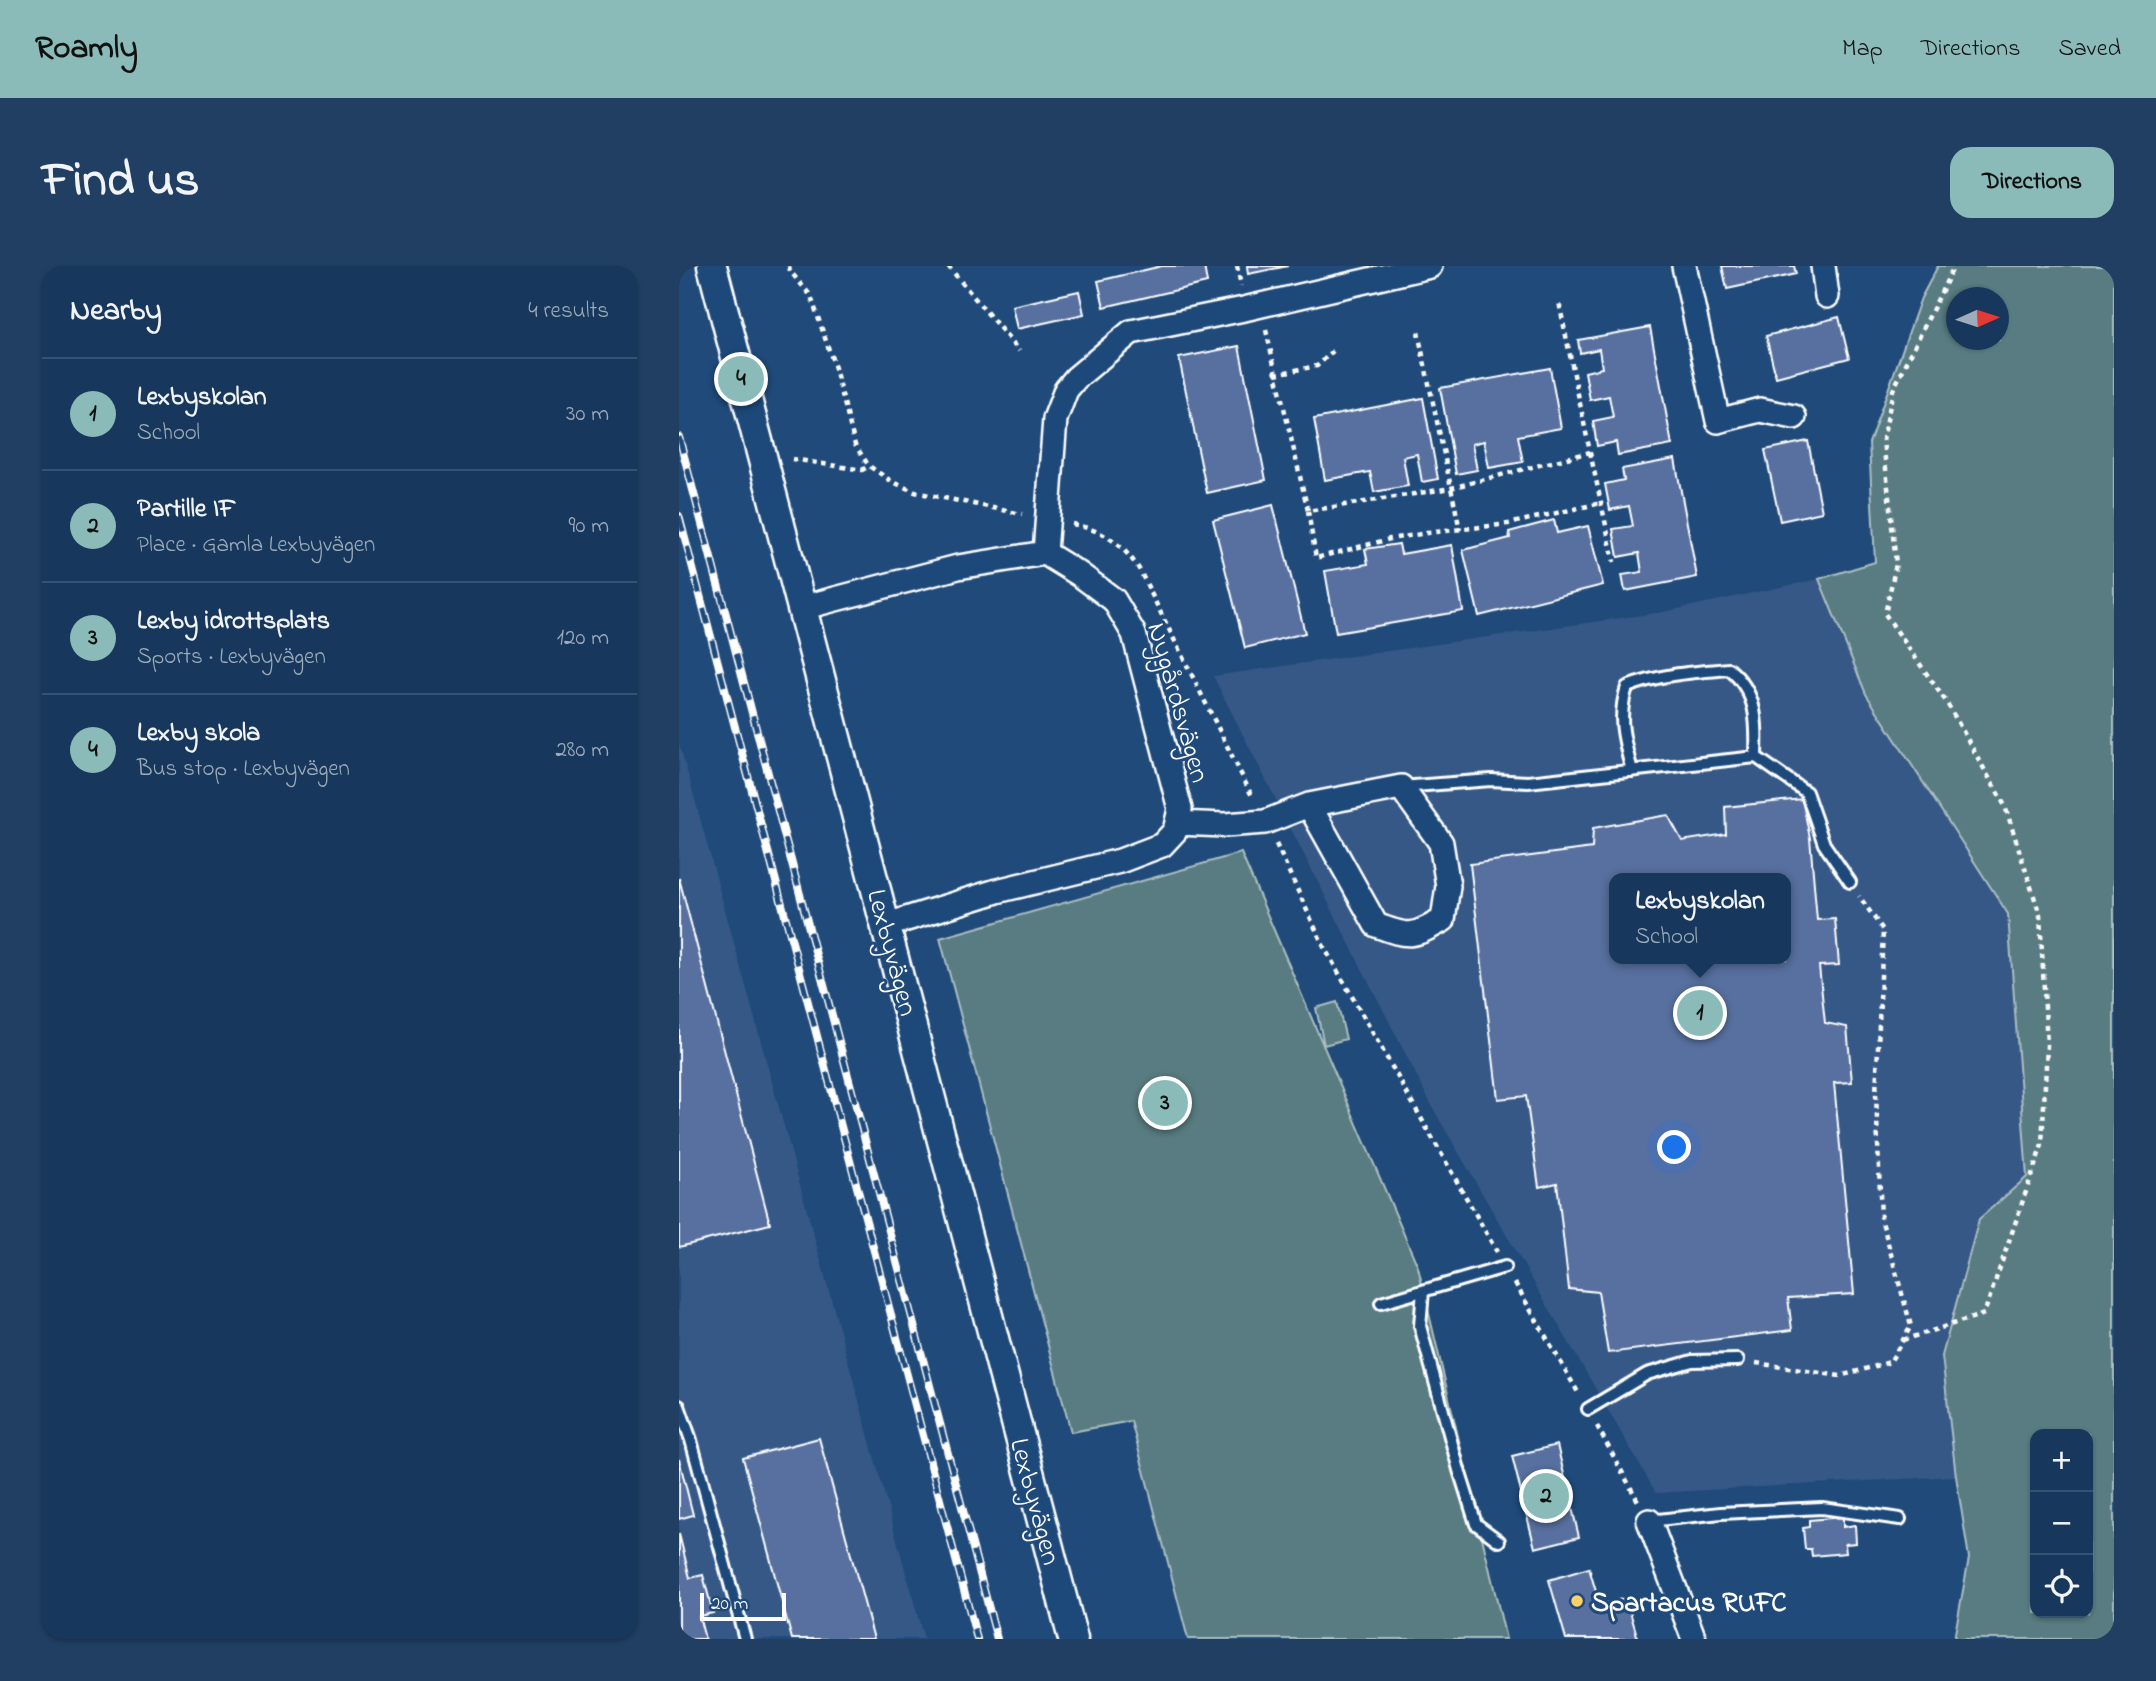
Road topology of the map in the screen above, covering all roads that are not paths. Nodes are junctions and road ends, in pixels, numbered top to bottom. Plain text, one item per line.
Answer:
1 (712, 266) edge
2 (1430, 266) edge
3 (1684, 266) edge
4 (1823, 266) edge
5 (1826, 296) dead end
6 (1794, 417) dead end
7 (1045, 553) junction
8 (801, 608) junction
9 (1756, 757) junction
10 (1632, 771) junction
11 (1401, 787) junction
12 (1310, 805) junction
13 (1177, 823) junction
14 (1850, 882) road end
15 (887, 925) junction
16 (1505, 1267) road end
17 (1423, 1291) junction
18 (1381, 1303) dead end
19 (1738, 1360) road end
20 (679, 1406) edge
21 (1588, 1409) road end
22 (1900, 1519) dead end
23 (1649, 1521) joint
24 (1499, 1541) dead end
25 (745, 1639) edge
26 (1073, 1639) edge
27 (1694, 1639) edge

1 - 8 street, Lexbyvägen
2 - 7 street
3 - 6 street
4 - 5 street
7 - 8 street
7 - 13 street, Nygårdsvägen
8 - 15 street, Lexbyvägen
9 - 10 lane
9 - 10 lane
9 - 14 lane
10 - 11 lane
11 - 12 street, Nygårdsvägen
11 - 12 street
12 - 13 street, Nygårdsvägen
13 - 15 street, Nygårdsvägen
15 - 26 street, Lexbyvägen
16 - 17 lane
17 - 18 lane
17 - 24 lane
19 - 21 lane
20 - 25 lane
22 - 23 lane
23 - 27 street

